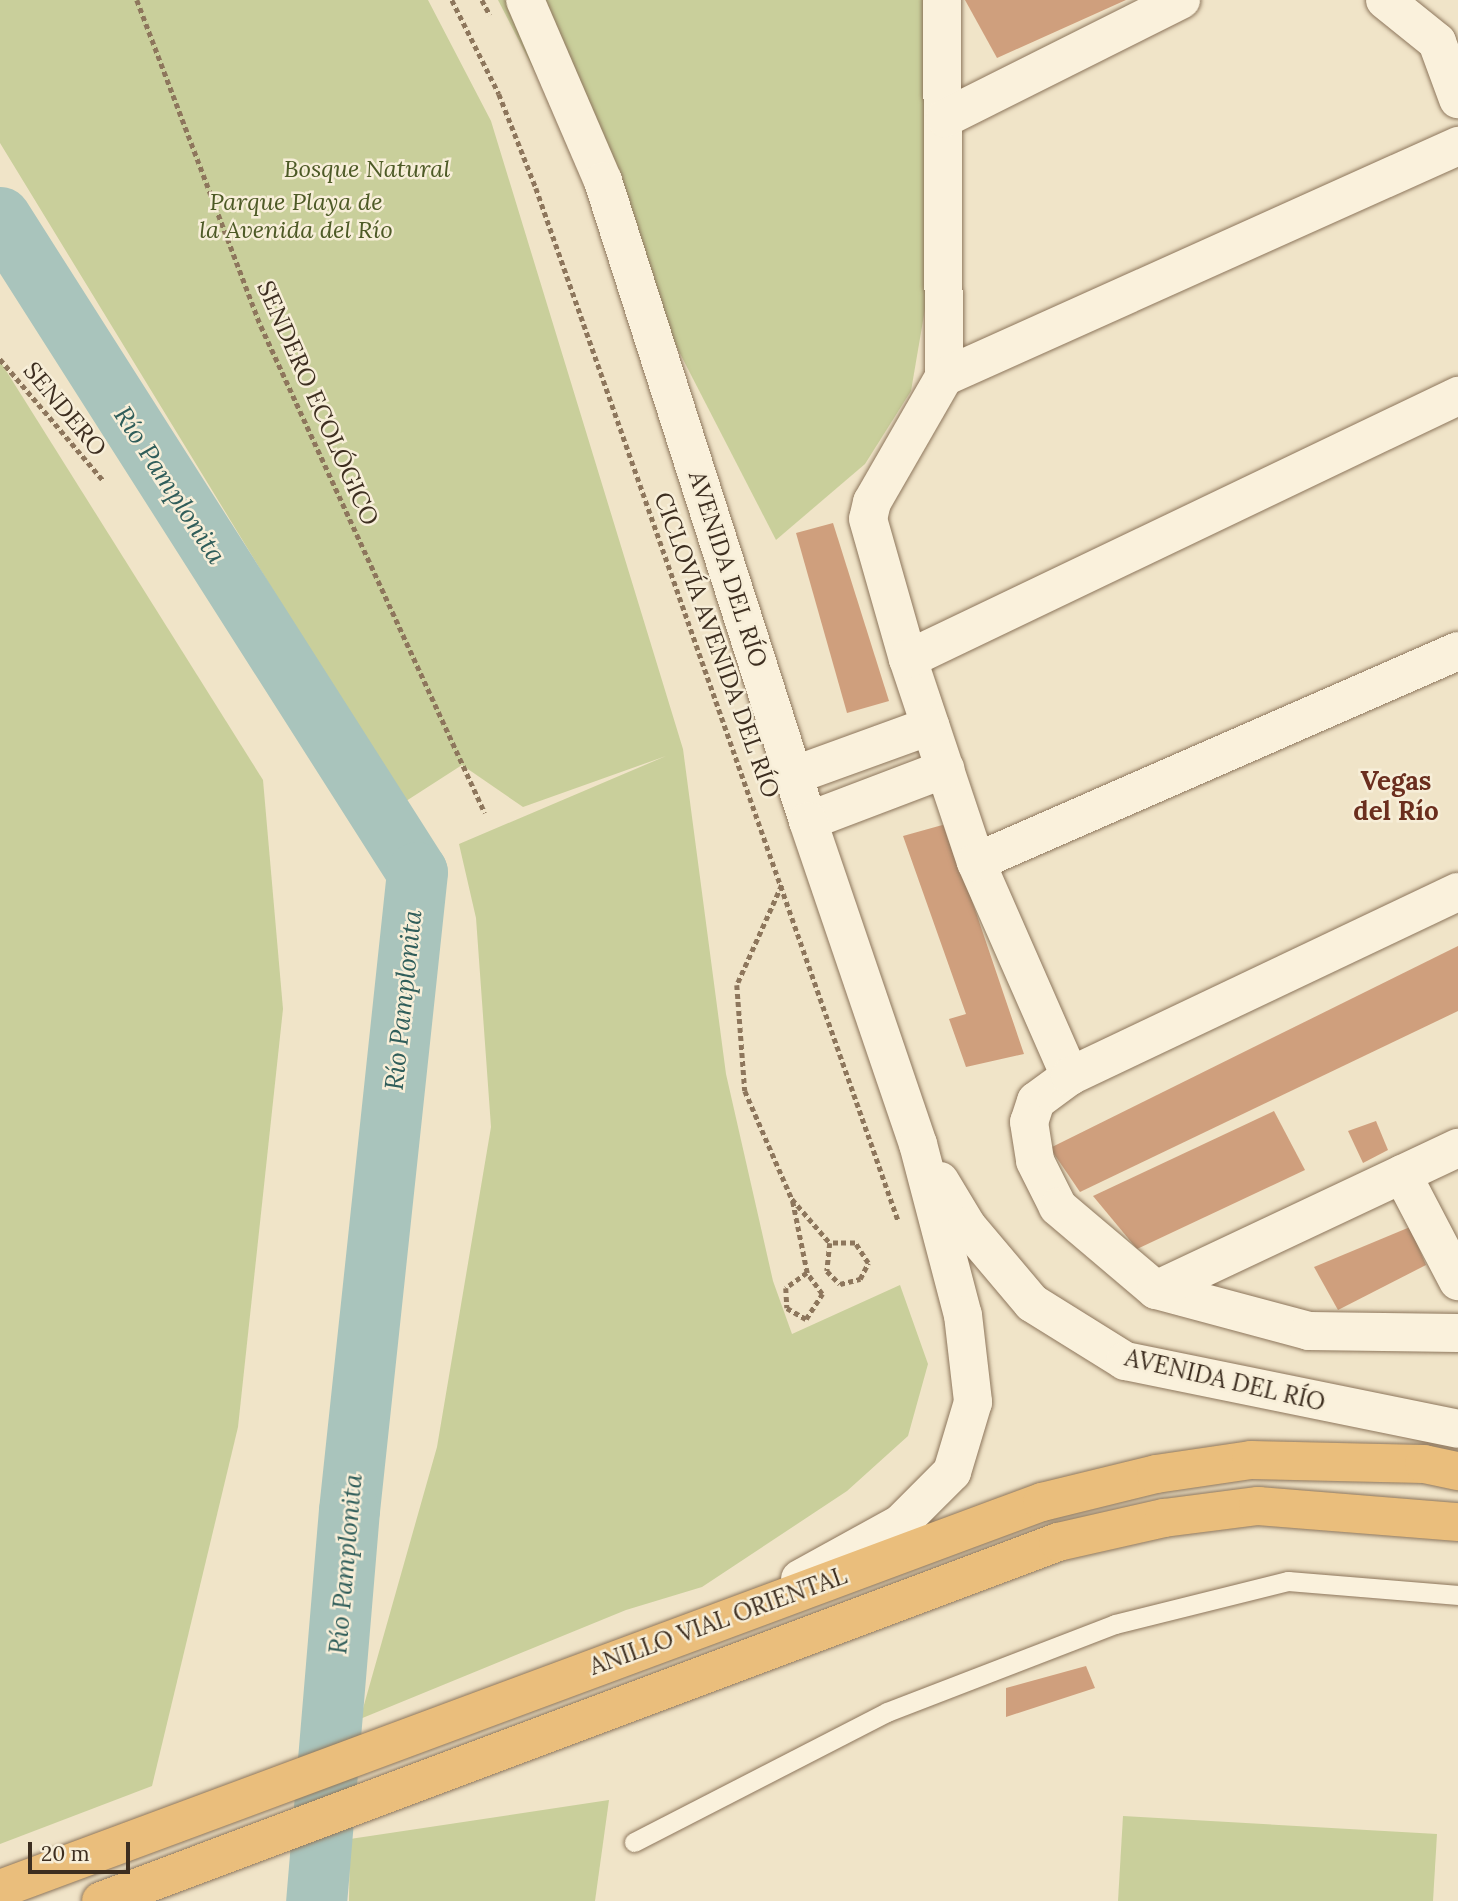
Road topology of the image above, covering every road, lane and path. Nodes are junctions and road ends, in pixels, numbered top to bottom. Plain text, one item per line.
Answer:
1 (137, 0) edge
2 (452, 0) edge
3 (524, 0) edge
4 (942, 0) edge
5 (1181, 0) edge
6 (1385, 0) edge
7 (1458, 99) edge
8 (945, 118) junction
9 (1458, 146) edge
10 (0, 359) edge
11 (944, 377) junction
12 (1458, 396) edge
13 (104, 481) dead end
14 (1458, 651) edge
15 (908, 659) junction
16 (930, 726) junction
17 (945, 769) junction
18 (795, 775) junction
19 (485, 813) dead end
20 (808, 821) junction
21 (976, 862) junction
22 (783, 884) junction
23 (1458, 892) edge
24 (1070, 1076) junction
25 (918, 1144) junction
26 (1458, 1148) edge
27 (1402, 1174) junction
28 (792, 1199) junction
29 (902, 1235) dead end
30 (830, 1243) junction
31 (807, 1273) junction
32 (1458, 1281) edge
33 (1156, 1290) junction
34 (1458, 1333) edge
35 (1458, 1429) edge
36 (1458, 1471) edge
37 (1458, 1522) edge
38 (1458, 1595) edge
39 (732, 1615) junction
40 (634, 1842) dead end
41 (0, 1889) edge
42 (101, 1901) edge

1 - 19 path, SENDERO ECOLÓGICO
2 - 22 path, CICLOVÍA AVENIDA DEL RÍO
3 - 18 street, AVENIDA DEL RÍO
4 - 8 street
5 - 8 street
6 - 7 street
8 - 11 street
9 - 11 street
10 - 13 path, SENDERO
11 - 15 street
12 - 15 street
14 - 21 street
15 - 16 street
16 - 17 street
16 - 18 street
17 - 20 street
17 - 21 street
18 - 20 street, AVENIDA DEL RÍO
20 - 25 street, AVENIDA DEL RÍO
21 - 24 street
22 - 28 path
22 - 29 path, CICLOVÍA AVENIDA DEL RÍO
23 - 24 street
24 - 33 street
25 - 35 street, AVENIDA DEL RÍO
25 - 39 street, AVENIDA DEL RÍO
26 - 27 street
27 - 32 street
27 - 33 street
28 - 30 path
28 - 31 path
30 - 30 path
31 - 31 path
33 - 34 street
36 - 39 highway, ANILLO VIAL ORIENTAL
37 - 42 highway, ANILLO VIAL ORIENTAL
38 - 40 lane
39 - 41 highway, ANILLO VIAL ORIENTAL

